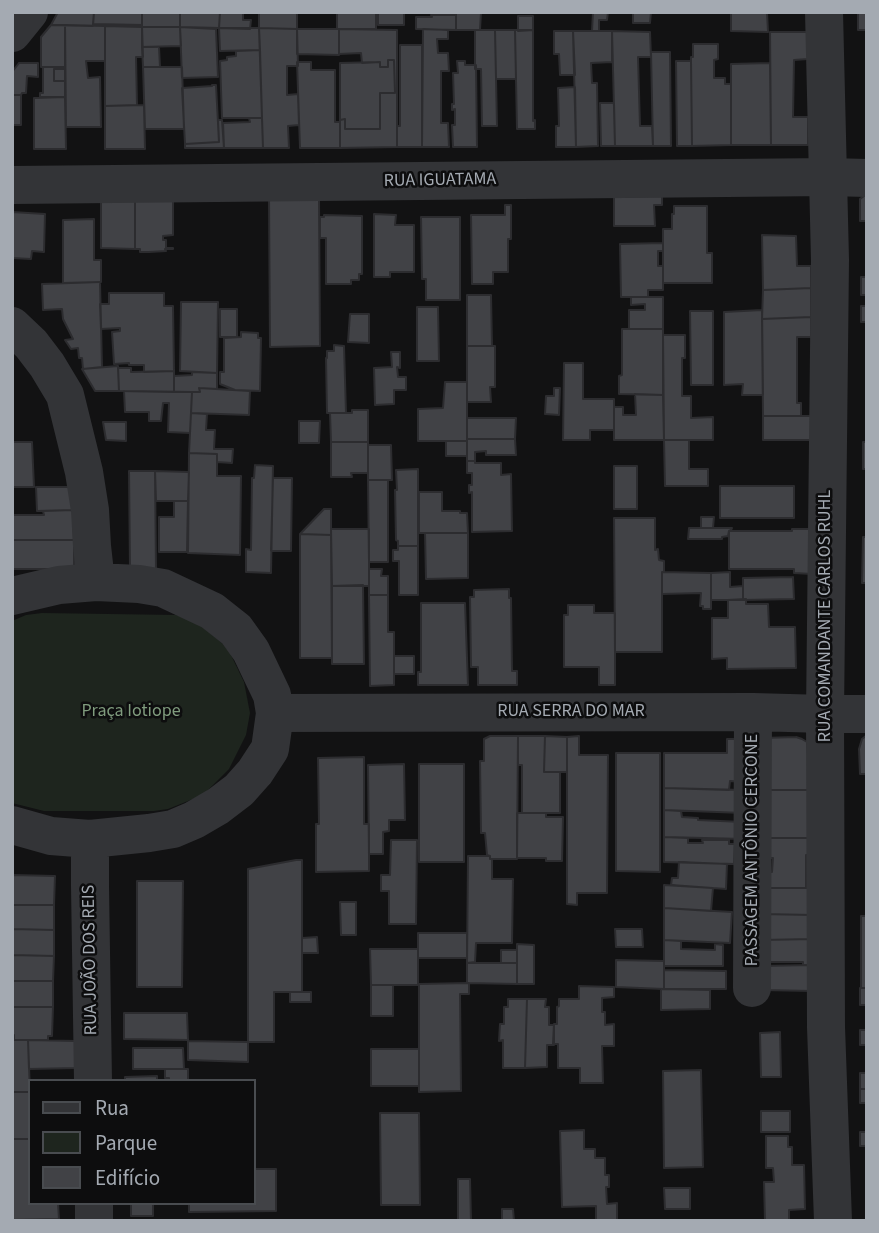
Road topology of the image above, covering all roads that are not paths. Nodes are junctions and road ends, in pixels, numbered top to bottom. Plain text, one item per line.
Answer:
1 (29, 12) edge
2 (824, 12) edge
3 (12, 33) edge
4 (829, 177) junction
5 (867, 178) edge
6 (12, 185) edge
7 (12, 326) edge
8 (96, 582) junction
9 (12, 596) edge
10 (753, 712) junction
11 (275, 713) junction
12 (825, 714) junction
13 (867, 714) edge
14 (12, 825) edge
15 (90, 839) junction
16 (752, 988) dead end
17 (93, 1079) edge
18 (833, 1221) edge

1 - 3 street
2 - 4 street, RUA COMANDANTE CARLOS RUHL
4 - 5 street, RUA IGUATAMA
4 - 6 street, RUA IGUATAMA
4 - 12 street, RUA COMANDANTE CARLOS RUHL
7 - 8 street
8 - 9 street
8 - 11 street
10 - 11 street, RUA SERRA DO MAR
10 - 12 street, RUA SERRA DO MAR
10 - 16 street, PASSAGEM ANTÔNIO CERCONE
11 - 15 street
12 - 13 street, RUA SERRA DO MAR
12 - 18 street, RUA COMANDANTE CARLOS RUHL
14 - 15 street
15 - 17 street, RUA JOÃO DOS REIS

